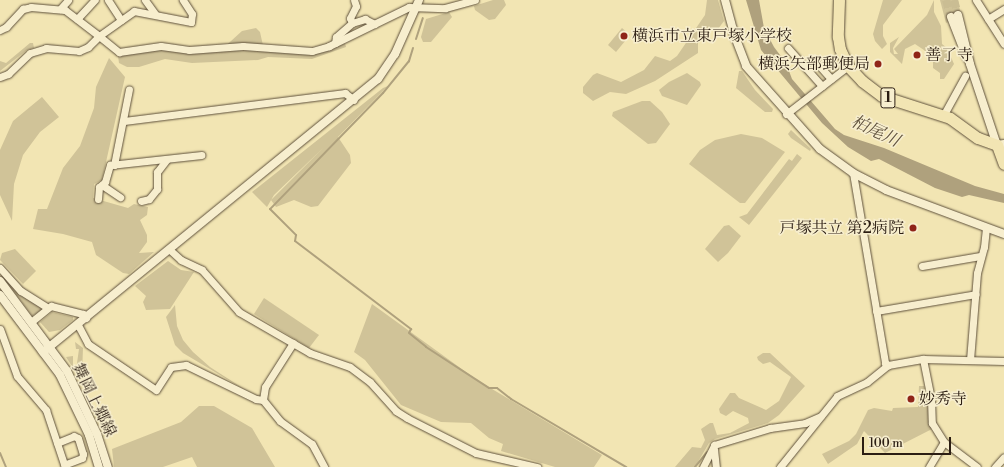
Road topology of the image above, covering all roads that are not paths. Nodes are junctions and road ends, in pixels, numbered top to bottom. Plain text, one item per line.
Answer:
1 (51, 0) edge
2 (68, 0) edge
3 (95, 0) edge
4 (108, 0) edge
5 (145, 0) edge
6 (183, 0) edge
7 (354, 0) edge
8 (475, 0) edge
9 (725, 0) edge
10 (839, 0) edge
11 (976, 0) edge
12 (418, 3) edge
13 (56, 8) junction
14 (1004, 9) edge
15 (155, 14) junction
16 (954, 16) tunnel mouth
17 (77, 19) junction
18 (988, 19) junction
19 (121, 20) junction
20 (352, 23) junction
21 (375, 24) junction
22 (0, 30) edge
23 (99, 36) junction
24 (1003, 40) edge
25 (335, 43) junction
26 (788, 48) dead end
27 (815, 61) dead end
28 (848, 66) junction
29 (966, 76) dead end
30 (0, 77) edge
31 (831, 79) junction
32 (821, 87) junction
33 (129, 89) dead end
34 (354, 100) junction
35 (789, 111) junction
36 (943, 116) junction
37 (124, 121) junction
38 (1000, 144) edge
39 (201, 155) dead end
40 (167, 159) junction
41 (1004, 164) edge
42 (114, 165) junction
43 (853, 173) junction
44 (102, 185) junction
45 (120, 197) dead end
46 (98, 199) dead end
47 (141, 201) dead end
48 (986, 227) junction
49 (1004, 234) edge
50 (170, 250) junction
51 (980, 256) junction
52 (922, 266) dead end
53 (0, 268) edge
54 (0, 281) edge
55 (976, 294) junction
56 (0, 295) edge
57 (47, 307) junction
58 (876, 311) junction
59 (86, 318) junction
60 (31, 322) junction
61 (78, 325) junction
62 (0, 329) edge
63 (293, 343) junction
64 (50, 347) junction
65 (43, 352) junction
66 (923, 359) junction
67 (970, 360) junction
68 (1004, 361) edge
69 (888, 365) junction
70 (263, 400) junction
71 (822, 415) junction
72 (944, 442) junction
73 (57, 443) junction
74 (714, 445) junction
75 (1004, 457) edge
76 (65, 466) edge
77 (998, 466) edge
78 (99, 467) edge
79 (108, 467) edge
80 (324, 467) edge
81 (537, 467) edge
82 (703, 467) edge
83 (716, 467) edge
84 (780, 467) edge
85 (929, 467) edge
86 (977, 467) edge

1 - 13 street
2 - 13 street
3 - 17 street
4 - 19 street
5 - 15 street
6 - 15 street
7 - 20 street
8 - 12 street
9 - 35 street
10 - 28 highway, 1
11 - 18 street
12 - 21 street
12 - 34 street
13 - 17 street
13 - 22 street
14 - 18 street
15 - 19 street
16 - 38 street
17 - 23 street
18 - 24 street
19 - 23 street
20 - 21 street
20 - 25 street
21 - 25 street
23 - 25 street
23 - 30 street
26 - 32 street
27 - 31 street
28 - 31 street
28 - 36 highway, 1
29 - 36 street
31 - 32 street
32 - 35 street
33 - 37 street
34 - 37 street
34 - 50 street
35 - 43 street
36 - 38 highway, 1
37 - 42 street
38 - 41 highway
39 - 40 street
40 - 42 street
40 - 47 street
42 - 44 street
43 - 48 street
43 - 58 street
44 - 45 street
44 - 46 street
48 - 49 street
48 - 51 street
50 - 59 street
50 - 63 street
51 - 52 street
51 - 55 street
53 - 57 street
54 - 60 street, 舞岡上郷線
55 - 58 street
55 - 67 street
56 - 65 street, 舞岡上郷線
57 - 59 street
57 - 60 street
58 - 69 street
59 - 61 street
60 - 64 street, 舞岡上郷線
61 - 64 street
61 - 70 street
62 - 73 street
63 - 70 street
63 - 81 street
64 - 65 street
64 - 79 street, 舞岡上郷線
65 - 78 street, 舞岡上郷線
66 - 67 street
66 - 69 street
66 - 72 street
67 - 68 street
69 - 71 street
70 - 80 street
71 - 74 street
71 - 84 street
72 - 85 street
72 - 86 street
73 - 76 street
73 - 76 street
74 - 82 street
74 - 83 street
75 - 77 street

